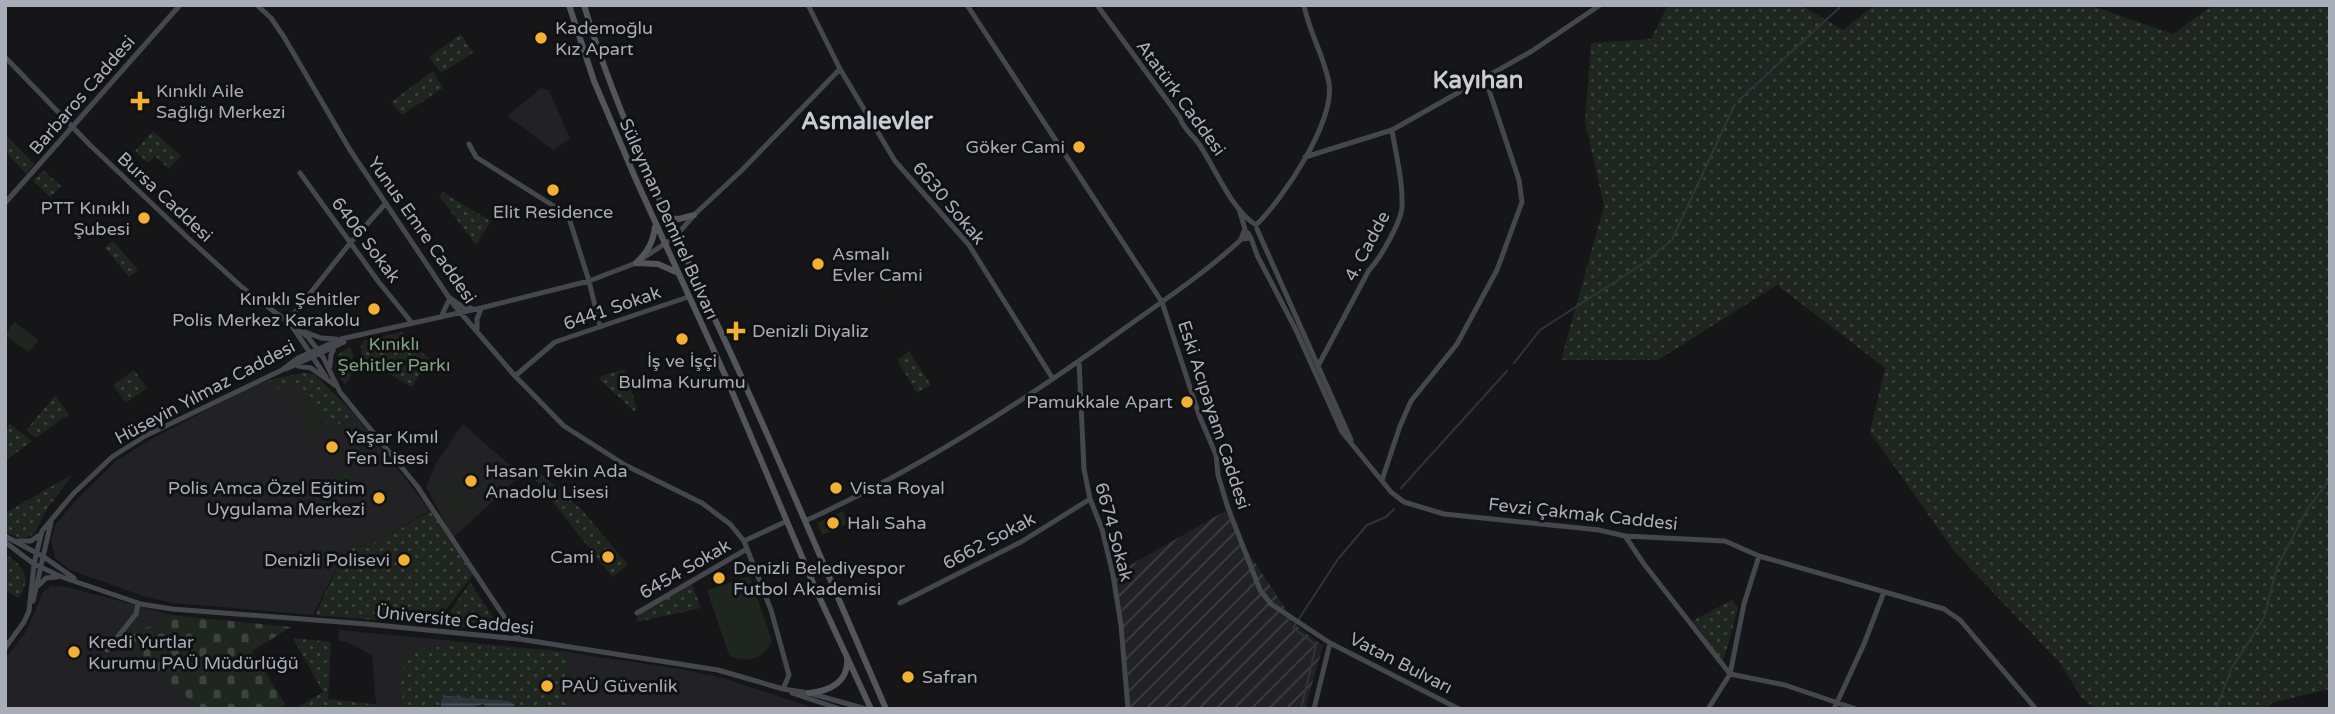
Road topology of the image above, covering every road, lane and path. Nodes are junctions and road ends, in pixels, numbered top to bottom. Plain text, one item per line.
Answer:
1 (180, 5) edge
2 (257, 5) edge
3 (569, 5) edge
4 (584, 5) edge
5 (808, 5) edge
6 (967, 5) edge
7 (1097, 5) edge
8 (1304, 5) edge
9 (1600, 5) edge
10 (5, 57) edge
11 (840, 69) junction
12 (1485, 78) junction
13 (72, 127) junction
14 (1392, 130) junction
15 (469, 144) dead end
16 (1305, 157) junction
17 (300, 173) dead end
18 (5, 203) edge
19 (385, 204) junction
20 (1239, 209) junction
21 (694, 215) junction
22 (668, 218) junction
23 (655, 225) junction
24 (1258, 226) junction
25 (1248, 233) junction
26 (676, 236) junction
27 (1241, 239) junction
28 (351, 242) junction
29 (664, 244) junction
30 (636, 262) junction
31 (677, 272) junction
32 (589, 281) junction
33 (688, 297) junction
34 (450, 298) junction
35 (1162, 302) junction
36 (481, 308) junction
37 (460, 312) junction
38 (442, 317) junction
39 (288, 321) junction
40 (412, 323) junction
41 (600, 327) junction
42 (477, 328) junction
43 (303, 331) junction
44 (356, 336) junction
45 (298, 337) junction
46 (341, 339) junction
47 (335, 346) junction
48 (319, 351) junction
49 (311, 354) junction
50 (1079, 361) junction
51 (291, 366) junction
52 (1318, 366) junction
53 (331, 371) junction
54 (515, 376) junction
55 (326, 377) junction
56 (1053, 379) junction
57 (337, 387) junction
58 (1352, 443) junction
59 (1382, 480) junction
60 (1090, 499) junction
61 (52, 517) junction
62 (787, 521) junction
63 (805, 521) junction
64 (42, 531) junction
65 (5, 536) edge
66 (1625, 536) junction
67 (47, 538) junction
68 (15, 540) junction
69 (744, 541) junction
70 (5, 542) edge
71 (747, 549) junction
72 (36, 553) junction
73 (1759, 556) junction
74 (44, 557) junction
75 (34, 564) junction
76 (56, 565) junction
77 (41, 568) junction
78 (62, 577) junction
79 (80, 582) junction
80 (37, 588) junction
81 (1884, 592) junction
82 (138, 603) junction
83 (900, 603) dead end
84 (29, 611) junction
85 (637, 613) dead end
86 (519, 639) junction
87 (1330, 643) junction
88 (5, 648) edge
89 (107, 650) dead end
90 (846, 652) junction
91 (1730, 674) junction
92 (783, 689) junction
93 (809, 693) junction
94 (1838, 702) junction
95 (840, 709) edge
96 (869, 709) edge
97 (886, 709) edge
98 (1128, 709) edge
99 (1314, 709) edge
100 (1459, 709) edge
101 (1708, 709) edge
102 (1834, 709) edge
103 (1856, 709) edge
104 (2036, 709) edge

1 - 13 street, Barbaros Caddesi
2 - 19 street, Yunus Emre Caddesi
3 - 23 main road, Süleyman Demirel Bulvarı
4 - 22 main road, Süleyman Demirel Bulvarı
5 - 11 street, 6630 Sokak
6 - 35 street, Eski Acıpayam Caddesi
7 - 20 street, Atatürk Caddesi
8 - 16 street
9 - 12 street
10 - 13 street, Bursa Caddesi
11 - 21 street, Hüseyin Yılmaz Caddesi
11 - 56 street, 6630 Sokak
12 - 14 street
12 - 59 street
13 - 18 street, Barbaros Caddesi
13 - 39 street, Bursa Caddesi
14 - 16 street
14 - 52 street, 4. Cadde
15 - 32 street
16 - 24 street
17 - 28 street, 6406 Sokak
19 - 28 street
19 - 34 street, Yunus Emre Caddesi
20 - 24 street
20 - 25 street
21 - 22 main road
21 - 26 street, Hüseyin Yılmaz Caddesi
22 - 26 main road, Süleyman Demirel Bulvarı
23 - 29 main road, Süleyman Demirel Bulvarı
23 - 30 main road
24 - 25 street
24 - 25 street
24 - 52 street
25 - 27 street
25 - 27 street
25 - 58 street
26 - 29 street, Hüseyin Yılmaz Caddesi
26 - 63 main road, Süleyman Demirel Bulvarı
27 - 35 street
28 - 39 street
28 - 40 street, 6406 Sokak
29 - 30 street, Hüseyin Yılmaz Caddesi
29 - 31 main road, Süleyman Demirel Bulvarı
30 - 31 main road
30 - 32 street, Hüseyin Yılmaz Caddesi
31 - 33 main road, Süleyman Demirel Bulvarı
32 - 36 street, Hüseyin Yılmaz Caddesi
32 - 41 street
33 - 41 street, 6441 Sokak
33 - 62 main road, Süleyman Demirel Bulvarı
34 - 36 street
34 - 37 street, Yunus Emre Caddesi
34 - 38 street
35 - 50 street
35 - 87 street, Eski Acıpayam Caddesi
36 - 37 street, Hüseyin Yılmaz Caddesi
36 - 42 street
37 - 38 street, Hüseyin Yılmaz Caddesi
37 - 42 street, Yunus Emre Caddesi
38 - 40 street, Hüseyin Yılmaz Caddesi
38 - 42 street
39 - 43 street
39 - 45 street, Bursa Caddesi
40 - 44 street, Hüseyin Yılmaz Caddesi
41 - 54 street, 6441 Sokak
42 - 54 street, Yunus Emre Caddesi
43 - 46 street
43 - 48 street
44 - 46 street, Hüseyin Yılmaz Caddesi
44 - 47 street, Hüseyin Yılmaz Caddesi
45 - 49 street, Bursa Caddesi
45 - 51 street
46 - 48 street, Hüseyin Yılmaz Caddesi
47 - 48 street, Hüseyin Yılmaz Caddesi
47 - 53 street
48 - 49 street, Hüseyin Yılmaz Caddesi
48 - 53 street
49 - 51 street, Hüseyin Yılmaz Caddesi
49 - 55 street, Bursa Caddesi
50 - 56 street
50 - 60 street, 6674 Sokak
51 - 55 street
51 - 61 street, Hüseyin Yılmaz Caddesi
52 - 58 street
53 - 57 street
54 - 69 street, Yunus Emre Caddesi
55 - 57 street
56 - 63 street
57 - 86 street
58 - 59 street, Fevzi Çakmak Caddesi
59 - 66 street, Fevzi Çakmak Caddesi
60 - 83 street, 6662 Sokak
60 - 98 street, 6674 Sokak
61 - 64 street, Hüseyin Yılmaz Caddesi
61 - 67 street
62 - 69 street, 6454 Sokak
62 - 90 main road, Süleyman Demirel Bulvarı
63 - 97 main road, Süleyman Demirel Bulvarı
64 - 68 street
64 - 72 street, Hüseyin Yılmaz Caddesi
65 - 68 street
66 - 73 street, Fevzi Çakmak Caddesi
66 - 91 street
67 - 74 street
67 - 76 street
68 - 72 street
69 - 71 street, Yunus Emre Caddesi
70 - 75 street, Üniversite Caddesi
71 - 85 street, 6454 Sokak
71 - 92 street, Yunus Emre Caddesi
72 - 74 street
72 - 75 street, Hüseyin Yılmaz Caddesi
73 - 81 street, Fevzi Çakmak Caddesi
73 - 91 street
74 - 76 street
74 - 77 street
75 - 77 street, Üniversite Caddesi
75 - 84 street
76 - 79 street
77 - 78 street, Üniversite Caddesi
77 - 80 street
78 - 79 street, Üniversite Caddesi
78 - 80 street
79 - 82 street, Üniversite Caddesi
80 - 84 street
81 - 94 street
81 - 104 street, Fevzi Çakmak Caddesi
82 - 86 street, Üniversite Caddesi
82 - 89 street
84 - 88 street
86 - 92 street, Üniversite Caddesi
87 - 99 street
87 - 100 street, Vatan Bulvarı
90 - 93 main road
90 - 96 main road, Süleyman Demirel Bulvarı
91 - 94 street
91 - 101 street
92 - 93 street, Üniversite Caddesi
92 - 95 street
93 - 96 street, Üniversite Caddesi
94 - 102 street
94 - 103 street

